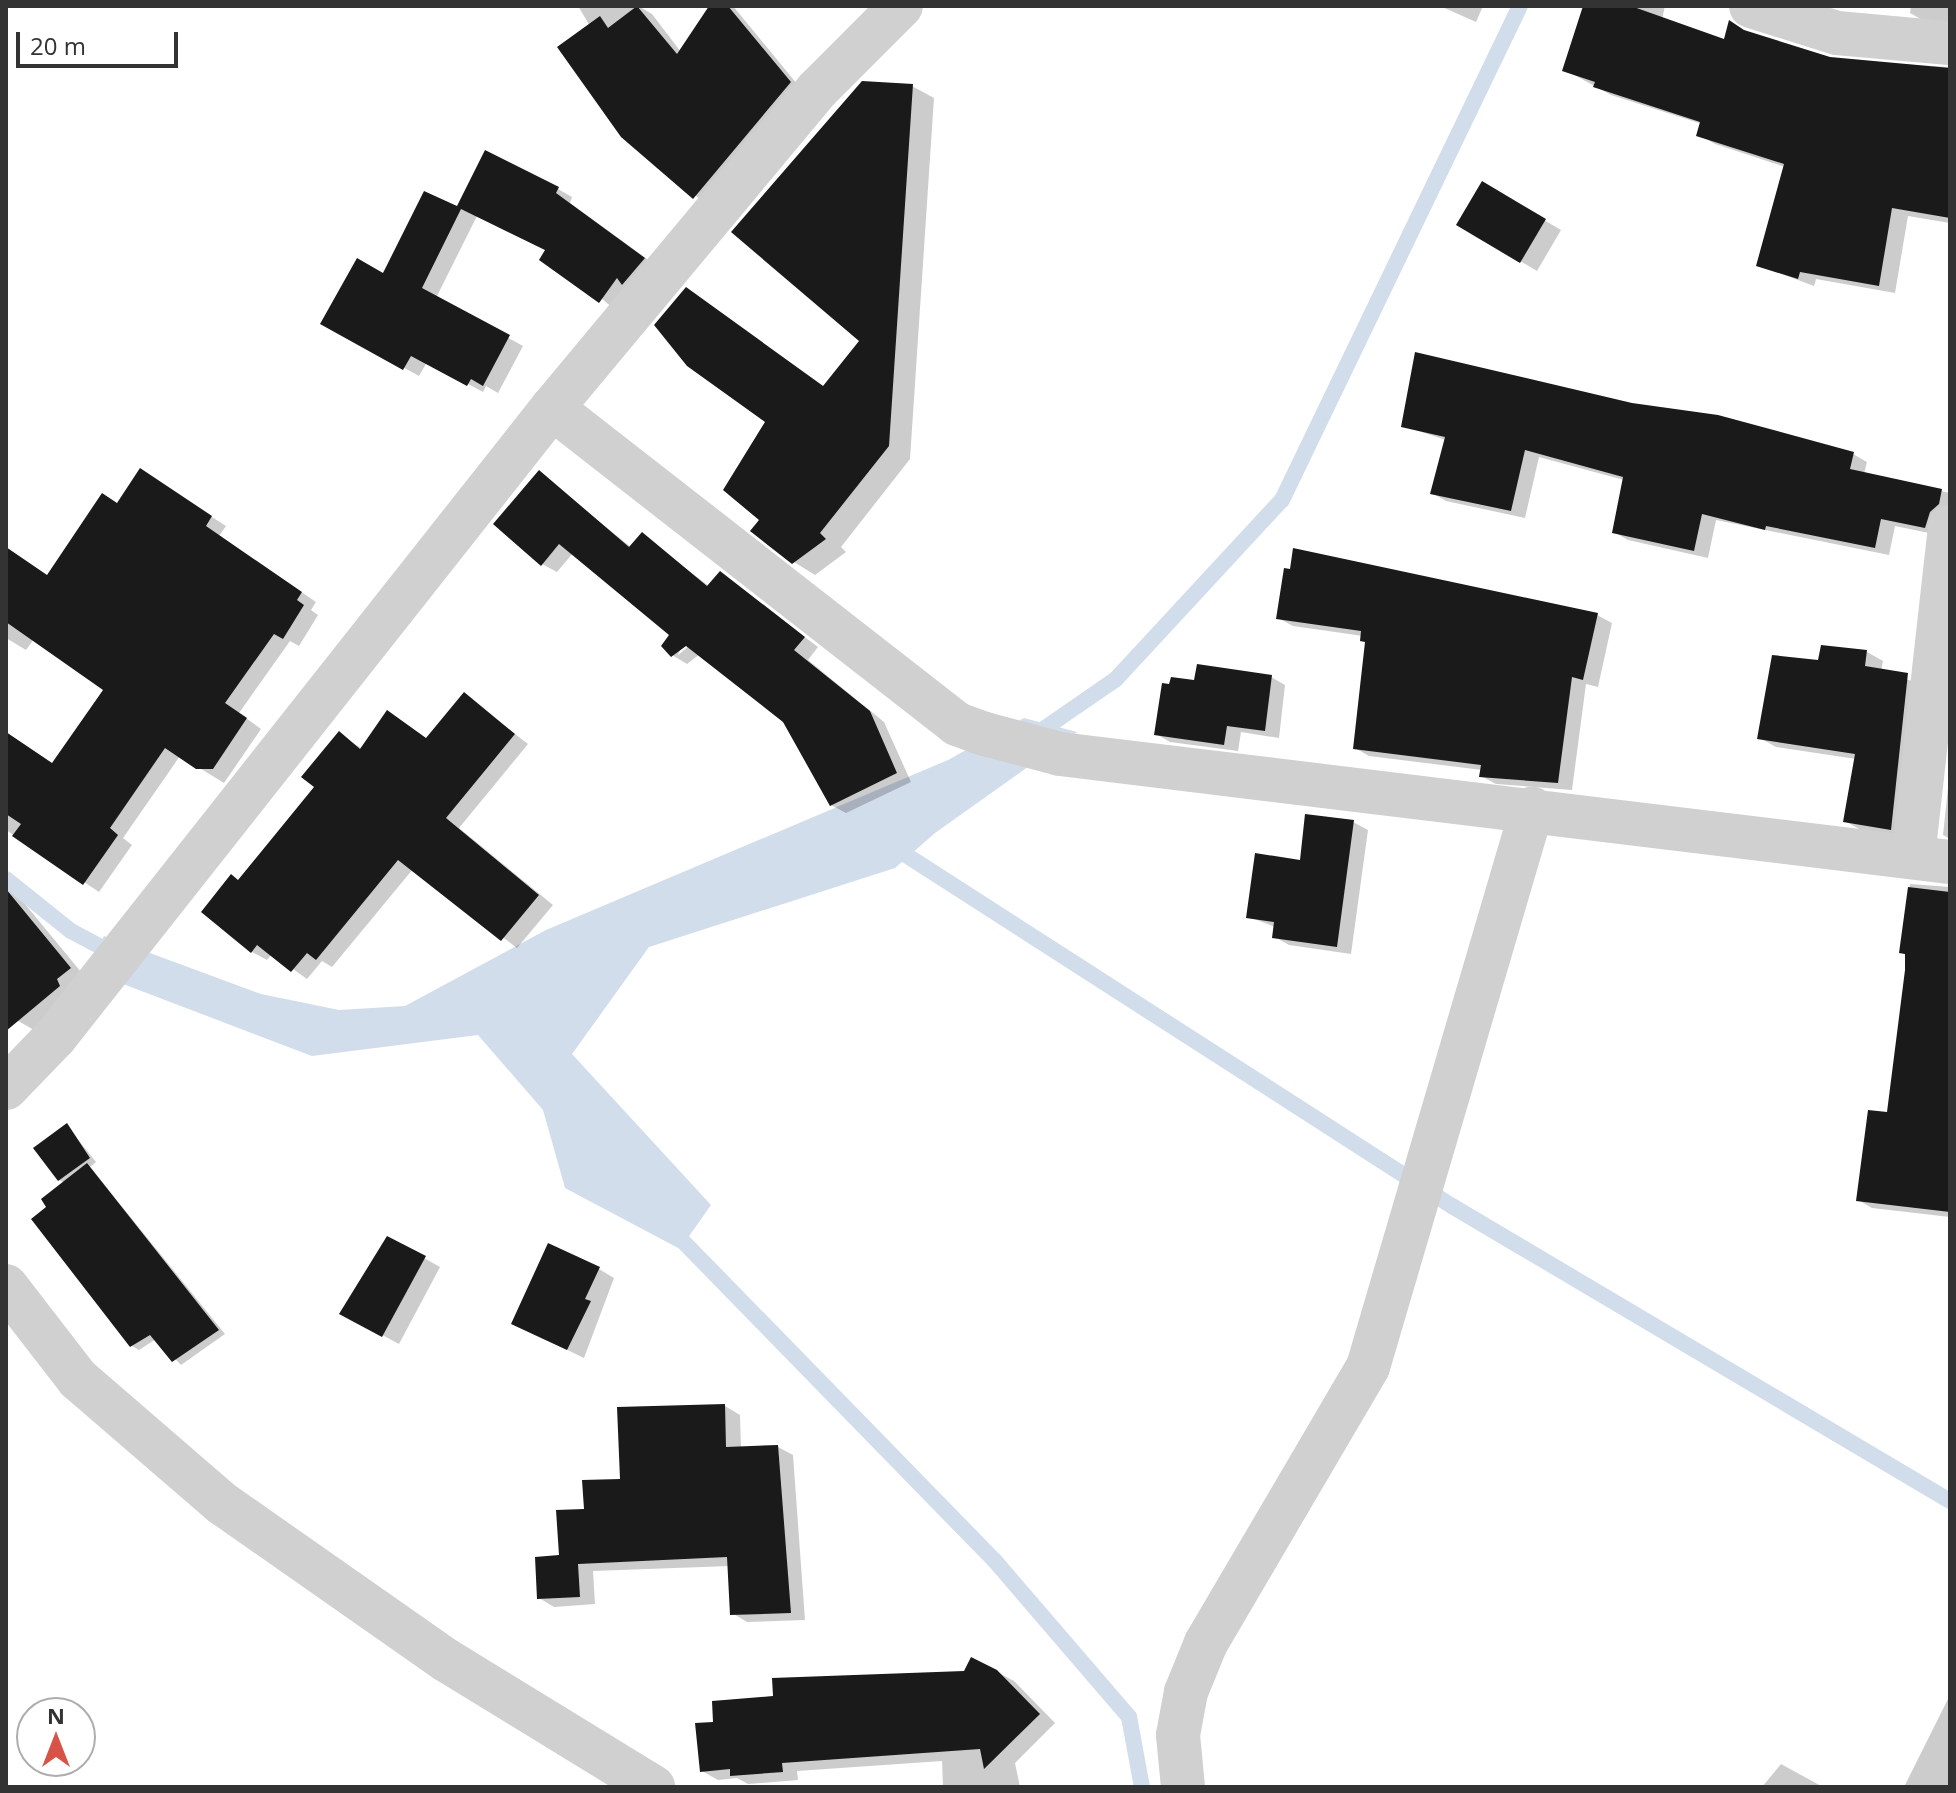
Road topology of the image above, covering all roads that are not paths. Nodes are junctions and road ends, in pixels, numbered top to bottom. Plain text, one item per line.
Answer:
1 (901, 6) edge
2 (1751, 6) edge
3 (1950, 43) edge
4 (552, 408) junction
5 (1950, 526) edge
6 (1532, 809) junction
7 (1932, 859) edge
8 (6, 1088) edge
9 (6, 1286) edge
10 (653, 1787) edge
11 (1183, 1787) edge

1 - 4 street
2 - 3 street
4 - 6 street
4 - 8 street
5 - 7 street
6 - 7 street
6 - 11 street
9 - 10 street

